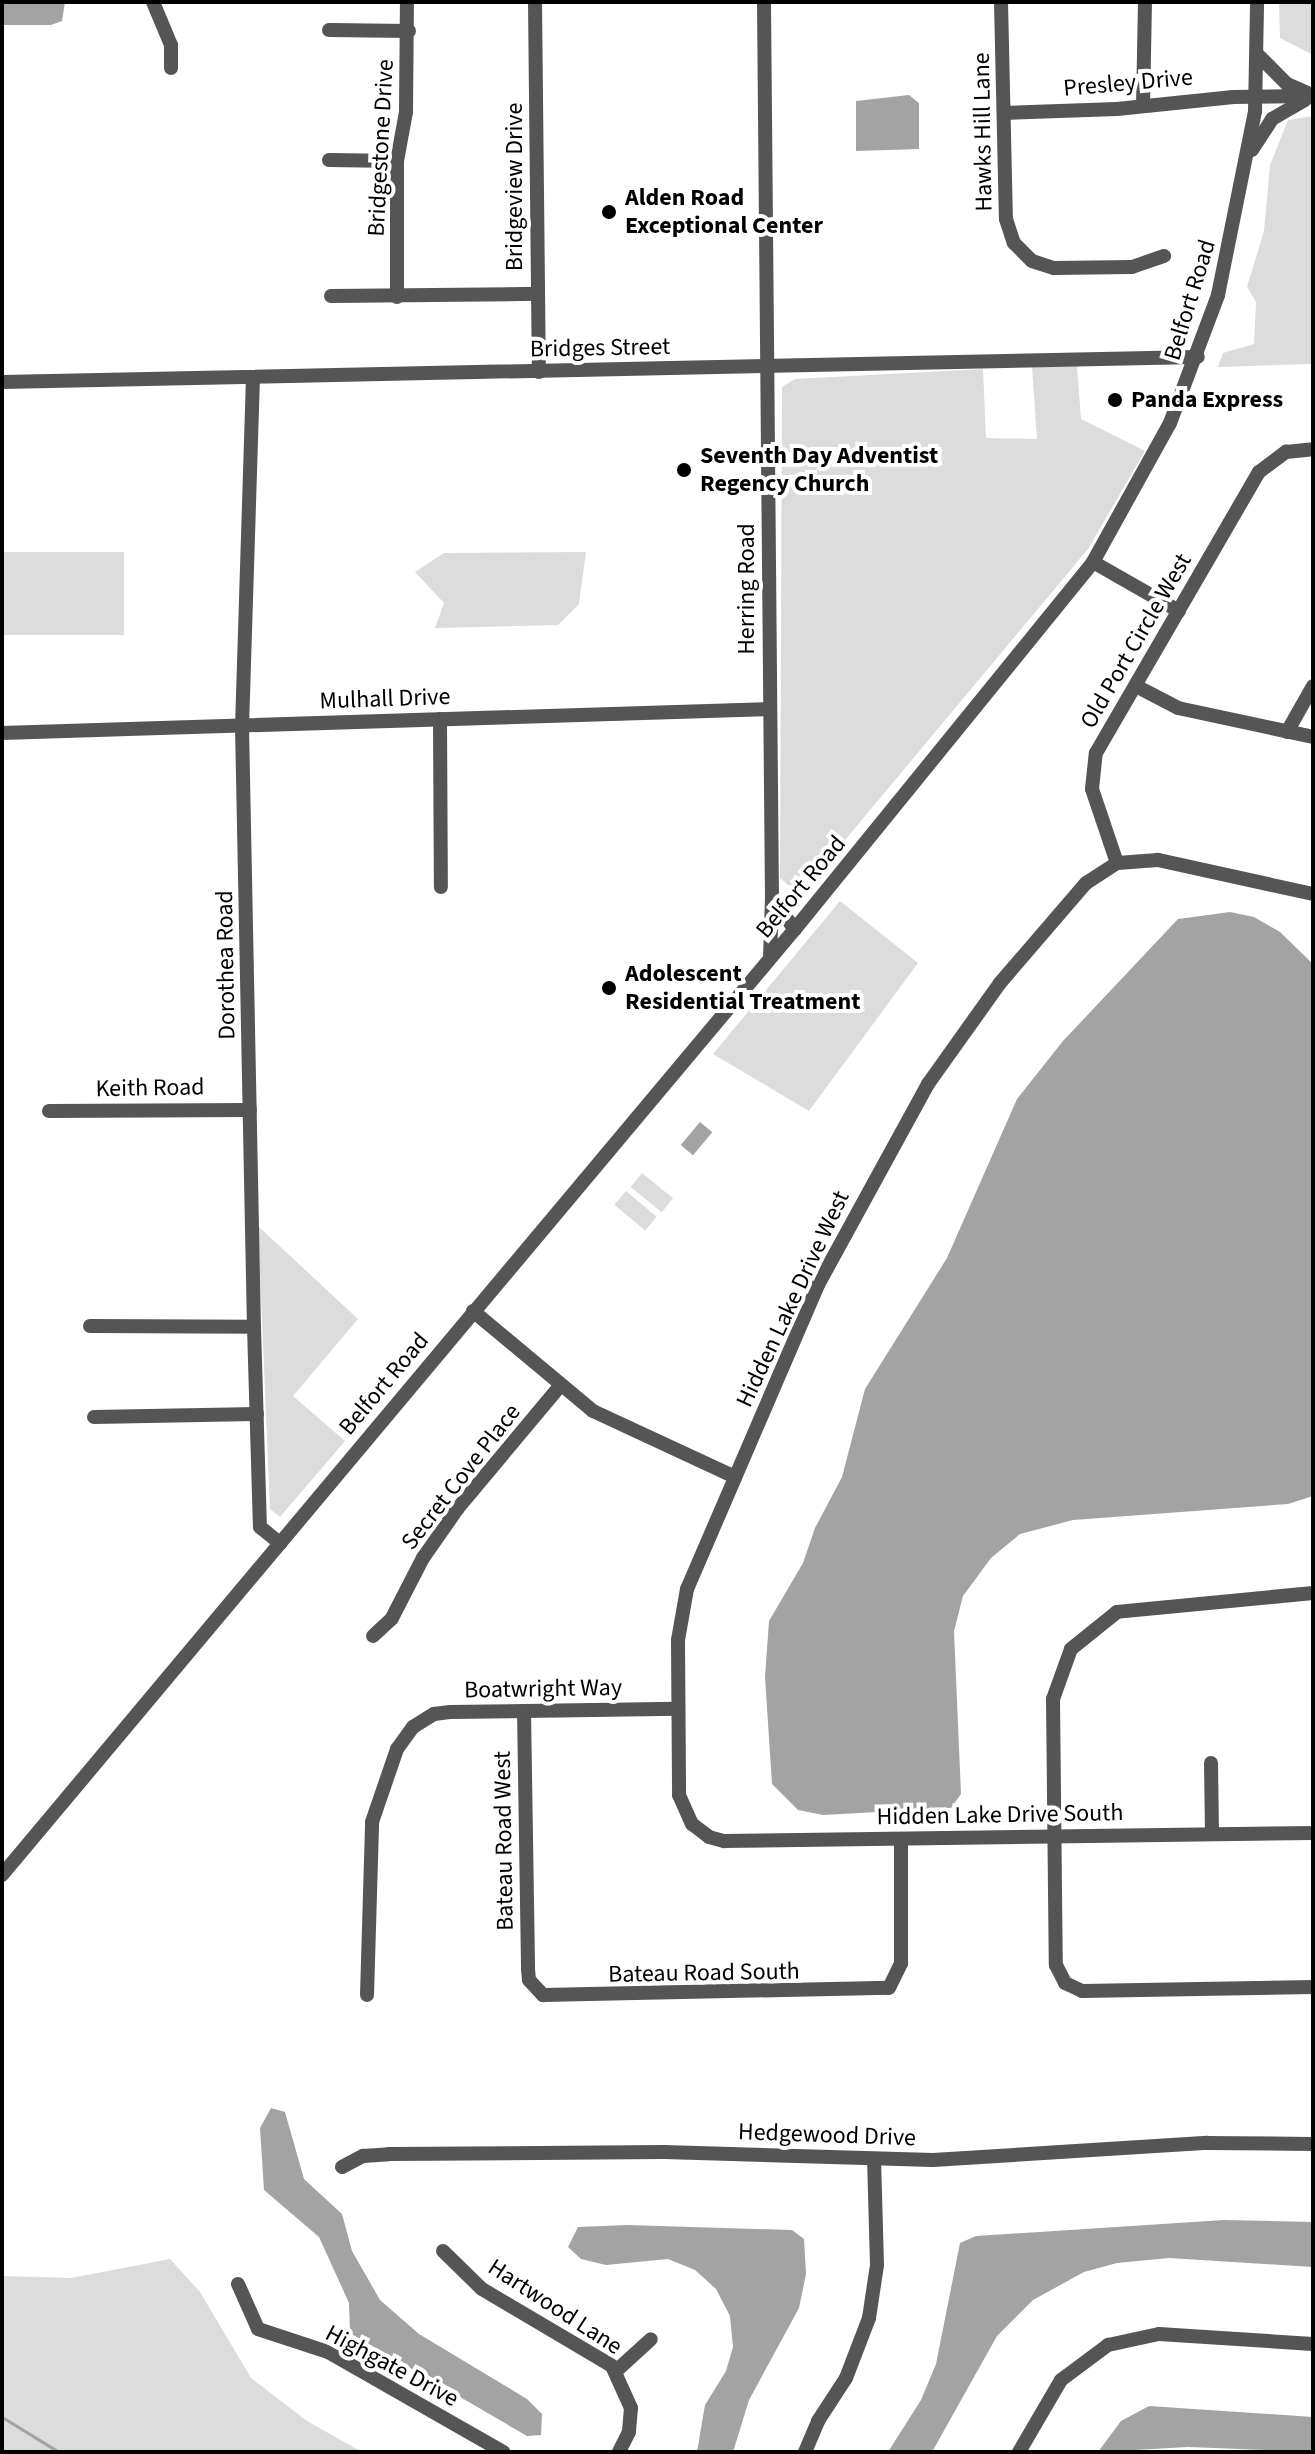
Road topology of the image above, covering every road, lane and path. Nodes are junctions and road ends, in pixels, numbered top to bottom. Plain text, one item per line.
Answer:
1 (153, 2) edge
2 (407, 2) edge
3 (535, 2) edge
4 (764, 2) edge
5 (1001, 2) edge
6 (1145, 2) edge
7 (1257, 2) edge
8 (329, 30) dead end
9 (409, 31) junction
10 (1257, 54) junction
11 (171, 68) dead end
12 (1313, 96) edge
13 (1256, 97) junction
14 (1143, 106) junction
15 (1004, 113) junction
16 (1249, 154) junction
17 (329, 160) dead end
18 (397, 161) junction
19 (1164, 256) dead end
20 (538, 294) junction
21 (331, 296) dead end
22 (397, 297) junction
23 (1198, 357) junction
24 (767, 367) junction
25 (539, 372) junction
26 (253, 377) junction
27 (2, 382) edge
28 (1313, 449) edge
29 (1093, 562) junction
30 (1179, 611) junction
31 (1136, 686) junction
32 (1313, 686) edge
33 (770, 709) junction
34 (440, 719) junction
35 (242, 726) junction
36 (1287, 732) junction
37 (2, 733) edge
38 (1313, 737) edge
39 (1117, 863) junction
40 (441, 887) dead end
41 (1313, 894) edge
42 (772, 899) junction
43 (795, 929) junction
44 (770, 958) junction
45 (250, 1110) junction
46 (49, 1111) dead end
47 (473, 1311) junction
48 (90, 1326) dead end
49 (254, 1327) junction
50 (560, 1386) junction
51 (257, 1414) junction
52 (94, 1417) dead end
53 (735, 1477) junction
54 (280, 1543) junction
55 (1313, 1593) edge
56 (373, 1636) dead end
57 (678, 1709) junction
58 (524, 1711) junction
59 (1211, 1763) dead end
60 (692, 1824) joint
61 (1313, 1833) edge
62 (1212, 1834) junction
63 (1054, 1836) junction
64 (901, 1839) junction
65 (2, 1875) edge
66 (528, 1969) joint
67 (1313, 1987) edge
68 (367, 1995) dead end
69 (1313, 2144) edge
70 (874, 2159) junction
71 (342, 2167) dead end
72 (443, 2251) dead end
73 (238, 2284) dead end
74 (651, 2339) dead end
75 (1313, 2344) edge
76 (616, 2371) junction
77 (503, 2452) edge
78 (619, 2452) edge
79 (805, 2452) edge
80 (1019, 2452) edge

1 - 11 street
2 - 9 street, Bridgestone Drive
3 - 20 street, Bridgeview Drive
4 - 24 street, Herring Road
5 - 15 street, Hawks Hill Lane
6 - 14 street
7 - 10 street, Belfort Road
8 - 9 street
9 - 18 street, Bridgestone Drive
10 - 12 street
10 - 13 street, Belfort Road
12 - 13 street, Presley Drive
12 - 16 street
13 - 14 street, Presley Drive
13 - 16 street, Belfort Road
14 - 15 street, Presley Drive
15 - 19 street, Hawks Hill Lane
16 - 23 street, Belfort Road
17 - 18 street
18 - 22 street, Bridgestone Drive
20 - 22 street
20 - 25 street, Bridgeview Drive
21 - 22 street
23 - 24 street, Bridges Street
23 - 29 street, Belfort Road
24 - 25 street, Bridges Street
24 - 33 street, Herring Road
25 - 26 street, Bridges Street
26 - 27 street, Bridges Street
26 - 35 street, Dorothea Road
28 - 30 street, Old Port Circle West
29 - 30 street
29 - 43 street, Belfort Road
30 - 31 street, Old Port Circle West
31 - 36 street
31 - 39 street, Old Port Circle West
32 - 36 street
33 - 34 street, Mulhall Drive
33 - 42 street, Herring Road
34 - 35 street, Mulhall Drive
34 - 40 street
35 - 37 street, Mulhall Drive
35 - 45 street, Dorothea Road
36 - 38 street
39 - 41 street
39 - 53 street, Hidden Lake Drive West
42 - 43 street
42 - 44 street, Herring Road
43 - 44 street, Belfort Road
44 - 47 street, Belfort Road
45 - 46 street, Keith Road
45 - 49 street, Dorothea Road
47 - 50 street
47 - 54 street, Belfort Road
48 - 49 street
49 - 51 street, Dorothea Road
50 - 53 street
50 - 56 street, Secret Cove Place
51 - 52 street
51 - 54 street, Dorothea Road
53 - 57 street, Hidden Lake Drive West
54 - 65 street, Belfort Road
55 - 63 street
57 - 58 street, Boatwright Way
57 - 60 street, Hidden Lake Drive West
58 - 66 street, Bateau Road West
58 - 68 street, Boatwright Way
59 - 62 street
60 - 64 street, Hidden Lake Drive South
61 - 62 street, Hidden Lake Drive South
62 - 63 street, Hidden Lake Drive South
63 - 64 street, Hidden Lake Drive South
63 - 67 street
64 - 66 street, Bateau Road South
69 - 70 street, Hedgewood Drive
70 - 71 street, Hedgewood Drive
70 - 79 street
72 - 76 street, Hartwood Lane
73 - 77 street, Highgate Drive
74 - 76 street
75 - 80 street
76 - 78 street, Hartwood Lane

